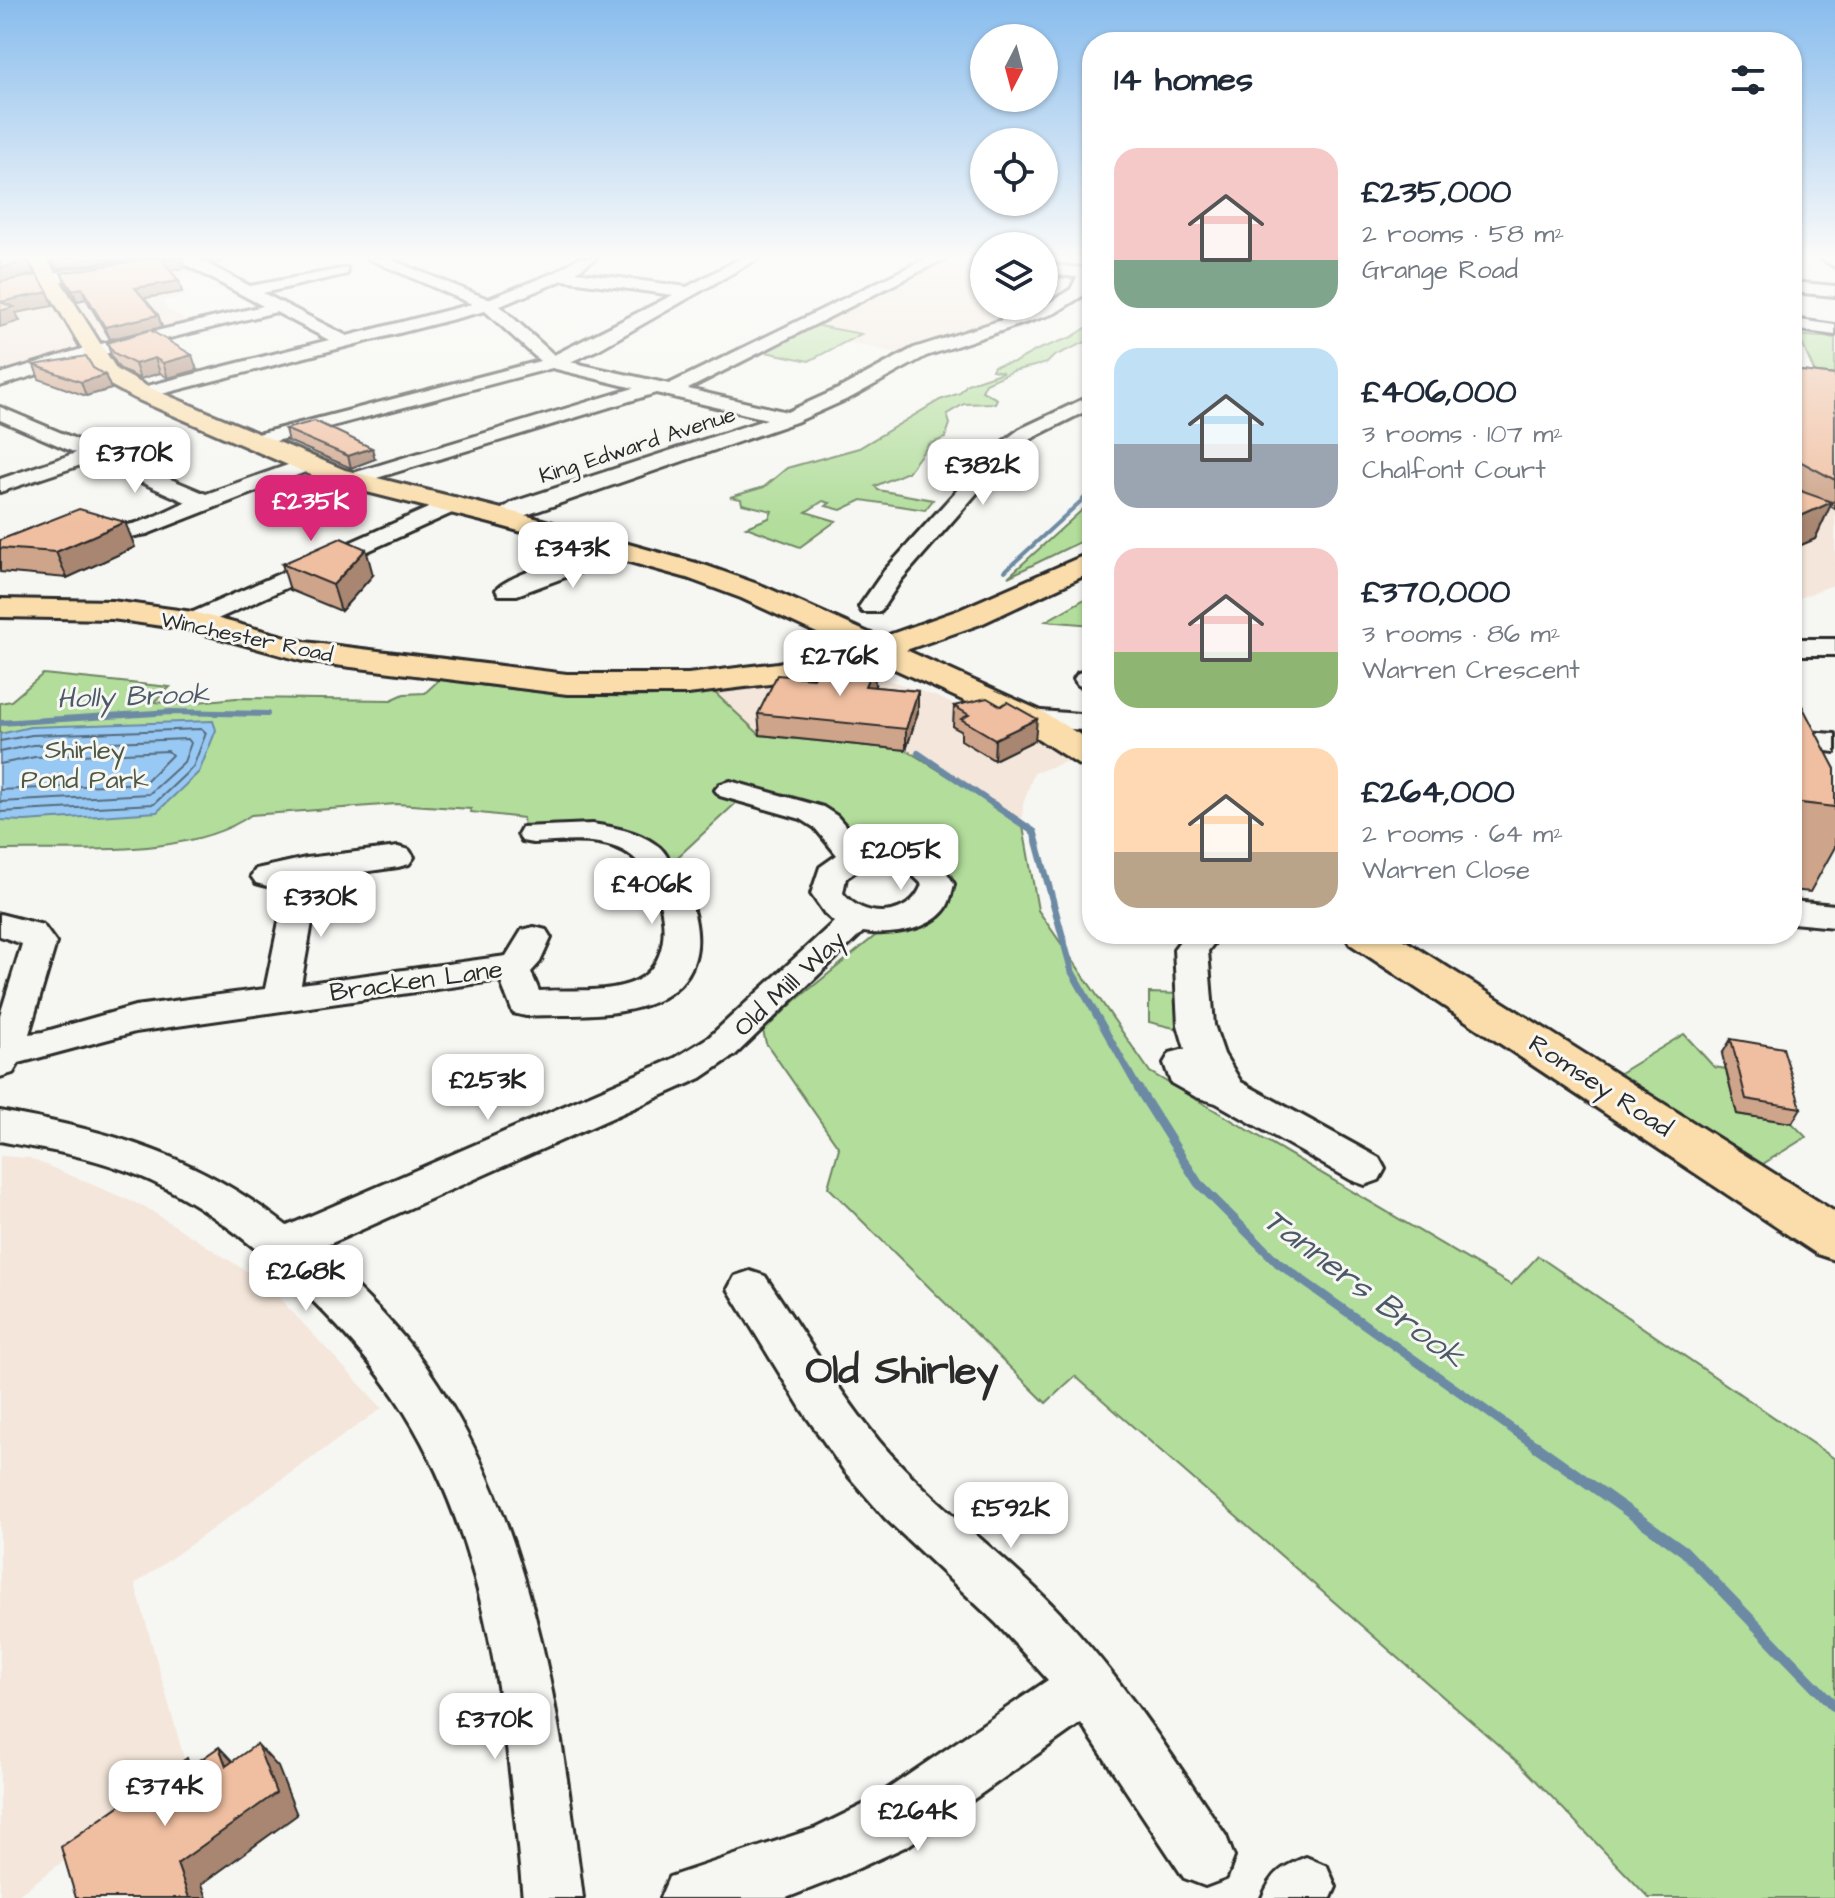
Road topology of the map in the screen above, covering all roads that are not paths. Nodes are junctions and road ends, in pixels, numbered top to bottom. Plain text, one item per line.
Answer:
1 (91, 347) edge
2 (113, 347) edge
3 (328, 347) edge
4 (535, 347) edge
5 (589, 347) edge
6 (752, 347) edge
7 (937, 347) edge
8 (94, 351) junction
9 (552, 363) junction
10 (1, 369) edge
11 (662, 389) junction
12 (142, 393) junction
13 (1082, 406) edge
14 (0, 413) edge
15 (789, 418) junction
16 (253, 441) junction
17 (96, 453) junction
18 (306, 465) junction
19 (350, 480) junction
20 (0, 486) edge
21 (205, 502) junction
22 (453, 504) junction
23 (500, 517) junction
24 (1082, 547) edge
25 (617, 550) junction
26 (0, 560) edge
27 (1082, 566) edge
28 (508, 590) dead end
29 (881, 605) dead end
30 (0, 608) edge
31 (201, 618) junction
32 (869, 644) junction
33 (1802, 647) edge
34 (1835, 647) edge
35 (1082, 740) edge
36 (1802, 740) edge
37 (1835, 743) edge
38 (1802, 764) edge
39 (1835, 768) edge
40 (730, 790) dead end
41 (533, 834) dead end
42 (398, 857) dead end
43 (855, 857) junction
44 (306, 868) junction
45 (267, 876) dead end
46 (1802, 913) edge
47 (1835, 916) edge
48 (856, 920) junction
49 (0, 925) edge
50 (534, 938) dead end
51 (1195, 944) edge
52 (1380, 944) edge
53 (512, 967) junction
54 (281, 999) junction
55 (3, 1058) edge
56 (0, 1126) edge
57 (1365, 1169) dead end
58 (1835, 1239) edge
59 (283, 1246) junction
60 (750, 1289) dead end
61 (1087, 1686) junction
62 (1205, 1857) dead end
63 (553, 1898) edge
64 (690, 1898) edge

1 - 8 main road
2 - 8 street
3 - 12 street
4 - 9 street
5 - 9 street
6 - 11 street
7 - 15 street, King Edward Avenue
8 - 10 street
8 - 12 main road
9 - 11 street
9 - 16 street
11 - 15 street
11 - 19 street
12 - 16 main road
13 - 29 street
14 - 17 street
15 - 23 street, King Edward Avenue
16 - 18 main road
17 - 20 street
17 - 21 street
18 - 19 main road
18 - 21 street
19 - 22 main road
21 - 26 street
22 - 23 main road
22 - 31 street
23 - 25 main road
24 - 32 main road
25 - 28 street
25 - 32 main road
27 - 32 main road
30 - 31 main road, Winchester Road
31 - 32 main road, Winchester Road
32 - 35 main road
33 - 34 street
36 - 37 street
38 - 39 street
40 - 43 street
41 - 53 street
42 - 44 street
43 - 48 street, Old Mill Way
43 - 48 street, Old Mill Way
44 - 45 street
44 - 54 street
46 - 47 street
48 - 59 street, Old Mill Way
49 - 55 street
50 - 53 street, Bracken Lane
51 - 57 street
52 - 58 main road, Romsey Road
53 - 54 street, Bracken Lane
54 - 55 street, Bracken Lane
56 - 59 street
59 - 63 street
60 - 61 street
61 - 62 street
61 - 64 street

